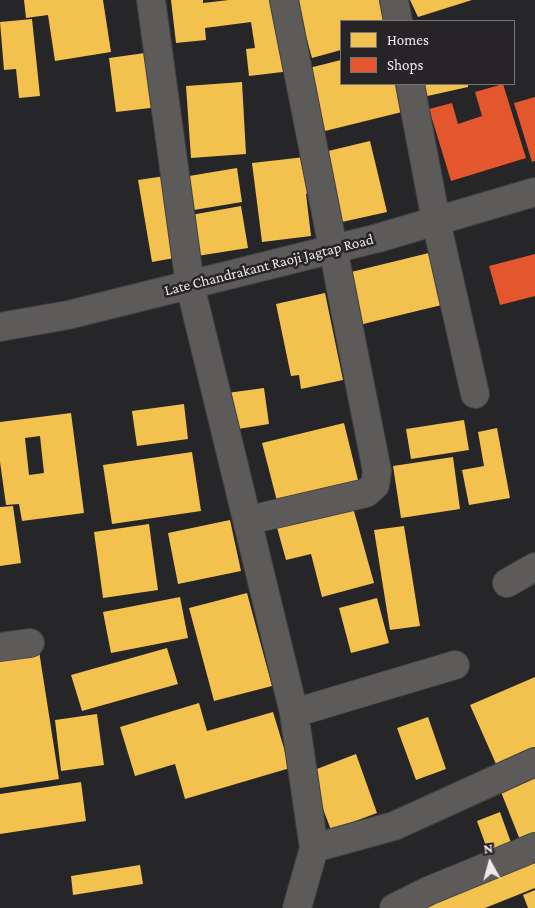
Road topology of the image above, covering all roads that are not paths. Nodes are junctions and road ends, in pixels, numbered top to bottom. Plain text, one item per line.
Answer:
1 (151, 0) edge
2 (284, 0) edge
3 (394, 0) edge
4 (398, 20) edge
5 (410, 85) edge
6 (535, 192) edge
7 (436, 221) junction
8 (332, 250) junction
9 (190, 285) junction
10 (0, 327) edge
11 (475, 394) dead end
12 (249, 520) junction
13 (535, 567) edge
14 (507, 583) dead end
15 (30, 643) dead end
16 (0, 646) edge
17 (455, 665) dead end
18 (294, 713) junction
19 (535, 762) edge
20 (535, 847) edge
21 (314, 848) junction
22 (298, 908) edge
23 (394, 908) edge

1 - 9 street
2 - 8 street
3 - 4 street
5 - 7 street
6 - 7 street, Late Chandrakant Raoji Jagtap Road
7 - 8 street, Late Chandrakant Raoji Jagtap Road
7 - 11 street
8 - 9 street, Late Chandrakant Raoji Jagtap Road
8 - 12 street
9 - 10 street, Late Chandrakant Raoji Jagtap Road
9 - 12 street
12 - 18 street
13 - 14 street
15 - 16 street
17 - 18 street
18 - 21 street
19 - 21 street
20 - 23 street
21 - 22 street

